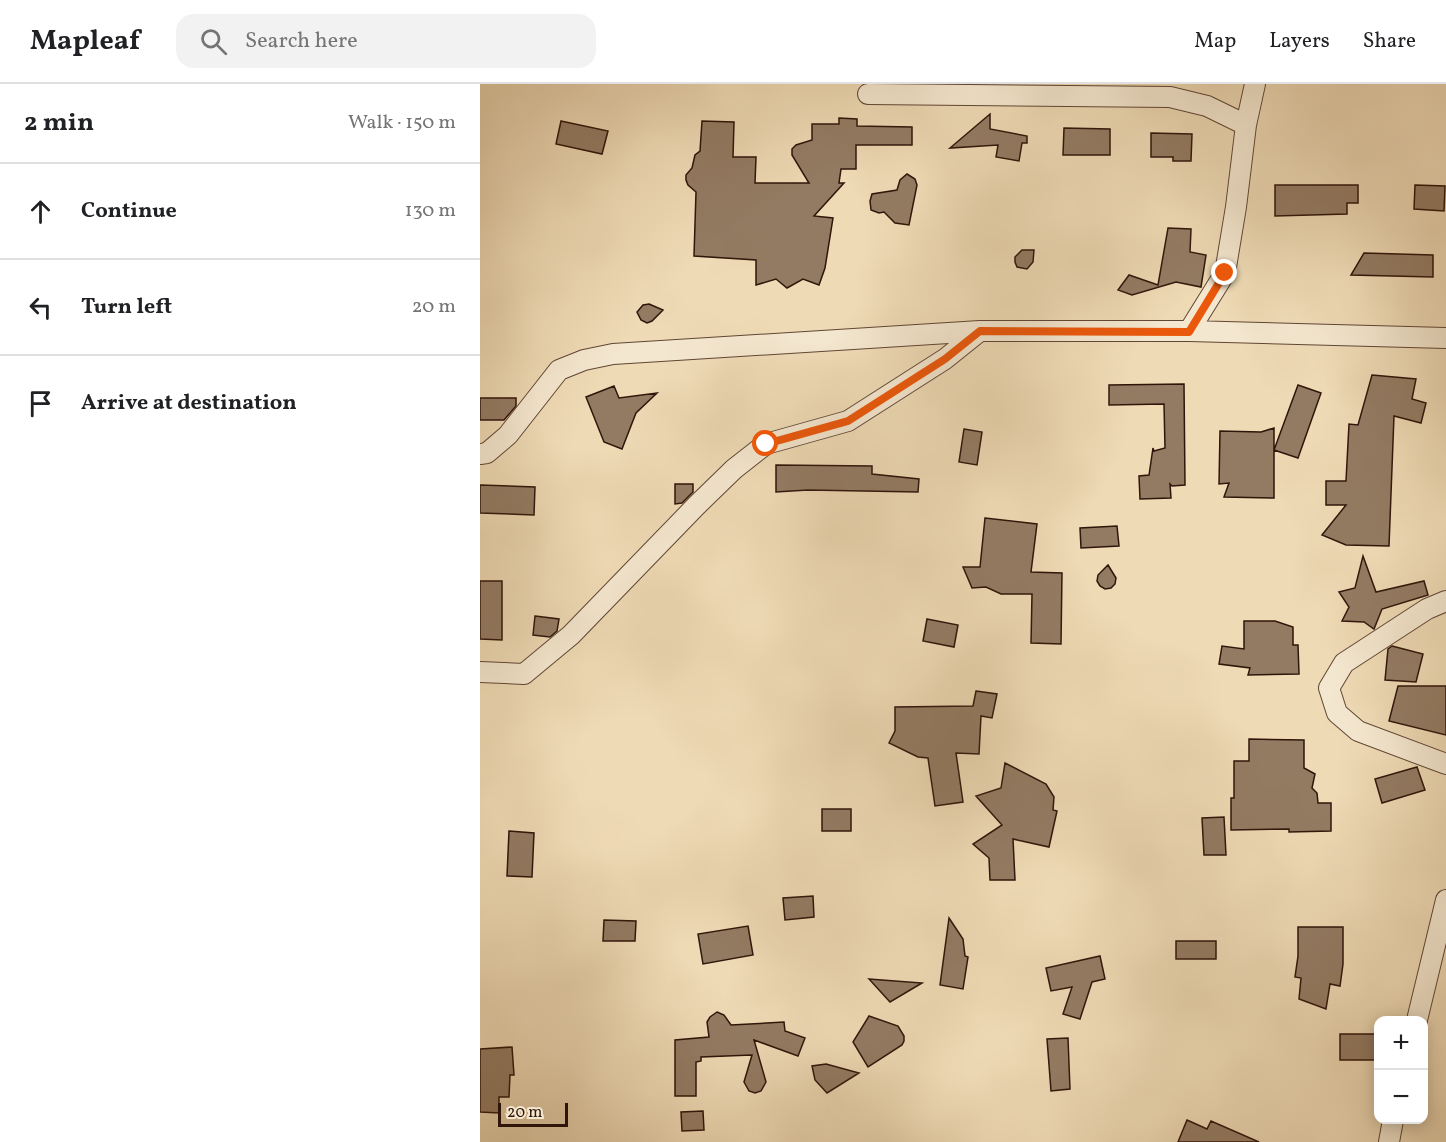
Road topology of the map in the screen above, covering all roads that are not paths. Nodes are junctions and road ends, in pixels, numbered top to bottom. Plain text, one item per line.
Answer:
1 (1255, 84) edge
2 (868, 94) dead end
3 (1246, 125) junction
4 (980, 331) junction
5 (1189, 332) junction
6 (1446, 338) edge
7 (480, 454) edge
8 (1446, 601) edge
9 (480, 672) edge
10 (1446, 764) edge
11 (1446, 900) edge
12 (1418, 1016) edge
13 (1392, 1124) edge
14 (1389, 1142) edge

1 - 3 street
2 - 3 street
3 - 5 street
4 - 5 street
4 - 7 street
4 - 9 street
5 - 6 street
8 - 10 street
11 - 12 street
13 - 14 street

